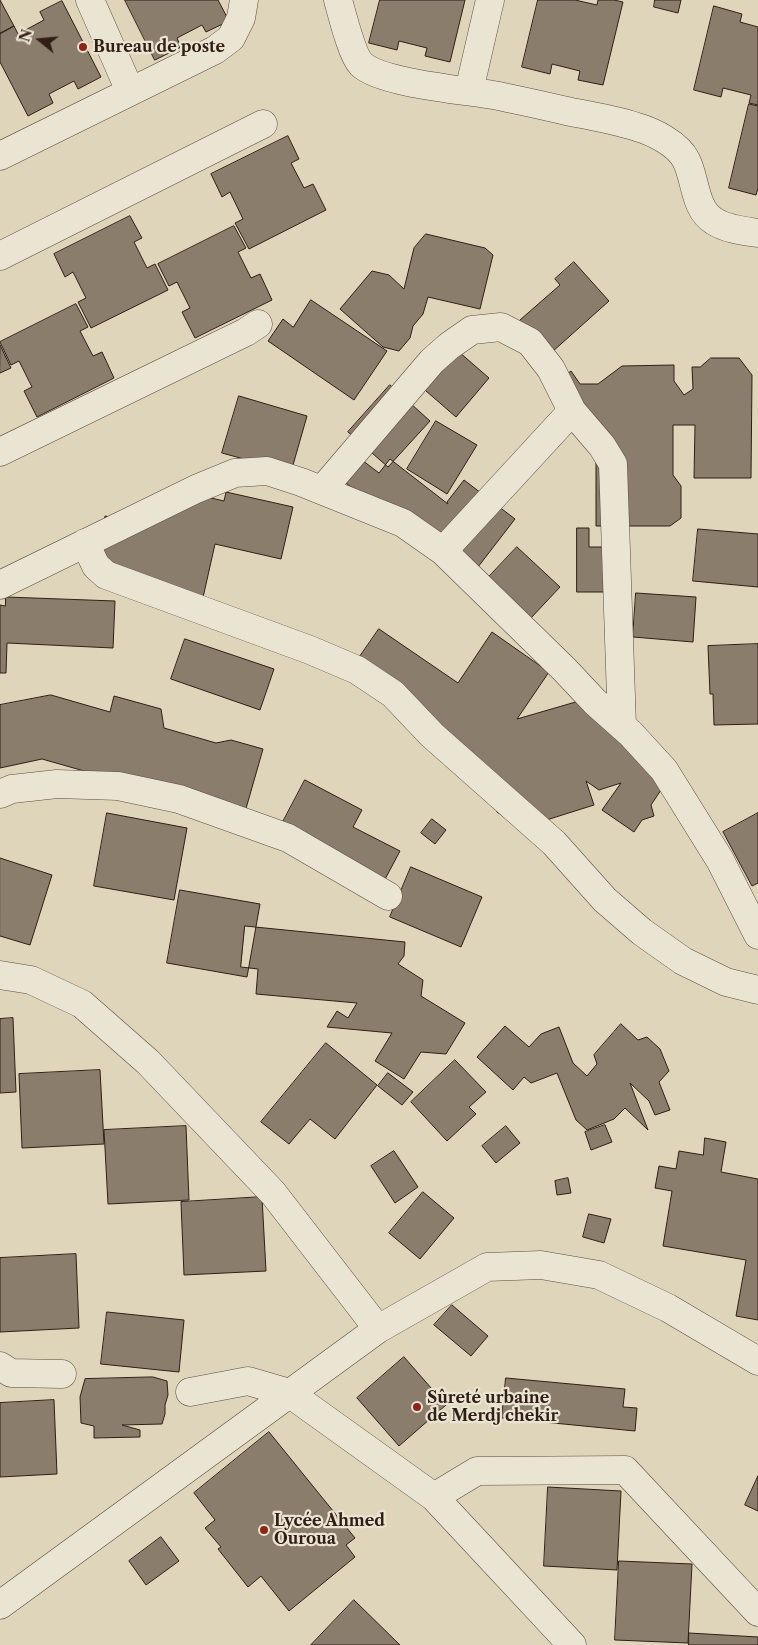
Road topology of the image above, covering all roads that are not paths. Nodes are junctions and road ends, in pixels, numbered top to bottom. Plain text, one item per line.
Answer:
1 (90, 0) edge
2 (244, 0) edge
3 (338, 0) edge
4 (490, 0) edge
5 (469, 91) junction
6 (130, 92) junction
7 (263, 124) dead end
8 (0, 156) edge
9 (758, 233) edge
10 (0, 256) edge
11 (258, 324) dead end
12 (572, 411) junction
13 (0, 452) edge
14 (322, 490) junction
15 (85, 543) junction
16 (444, 551) junction
17 (0, 585) edge
18 (622, 726) junction
19 (0, 794) edge
20 (388, 896) dead end
21 (758, 935) edge
22 (0, 975) edge
23 (758, 990) edge
24 (378, 1328) junction
25 (758, 1361) edge
26 (0, 1366) edge
27 (62, 1374) dead end
28 (190, 1392) dead end
29 (289, 1393) junction
30 (434, 1497) junction
31 (0, 1605) edge
32 (758, 1612) edge
33 (572, 1645) edge

1 - 6 street
2 - 6 street
3 - 5 street
4 - 5 street
5 - 9 street
6 - 8 street
7 - 10 street
11 - 13 street
12 - 14 street
12 - 16 street
12 - 18 street
14 - 15 street
14 - 16 street
15 - 17 street
15 - 23 street
16 - 18 street
18 - 21 street
19 - 20 street
22 - 24 street
24 - 25 street
24 - 29 street
26 - 27 street
28 - 29 street
29 - 30 street
29 - 31 street
30 - 32 street
30 - 33 street

